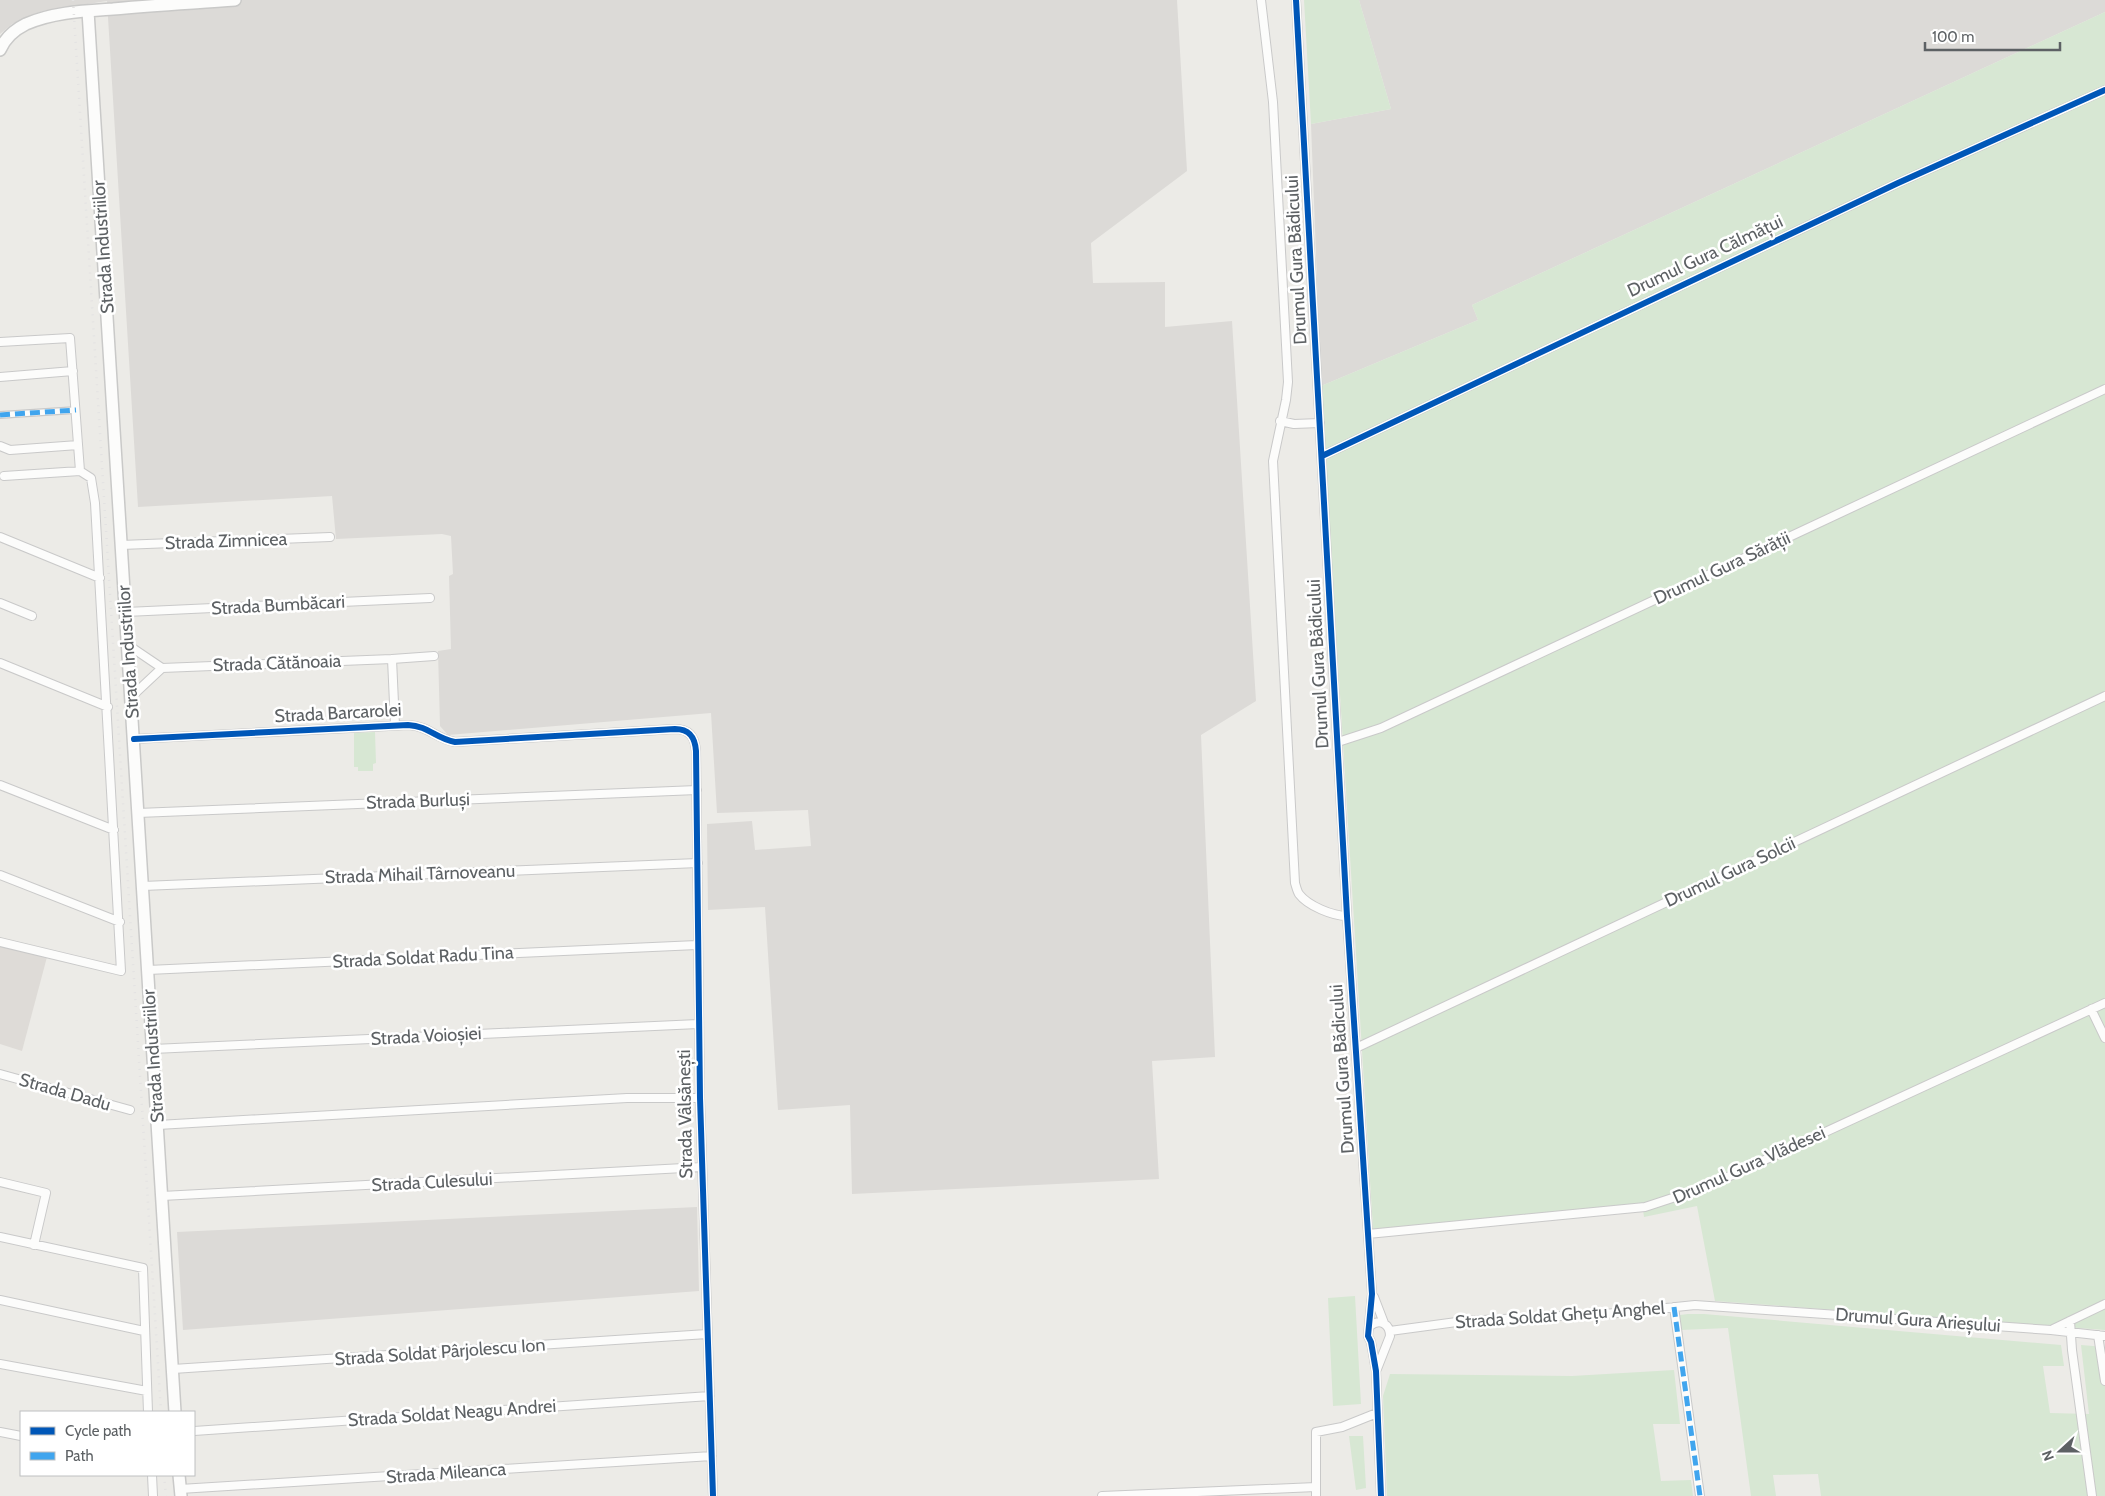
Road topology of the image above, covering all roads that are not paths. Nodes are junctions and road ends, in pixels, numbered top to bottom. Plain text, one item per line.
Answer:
1 (235, 0) edge
2 (1261, 0) edge
3 (1296, 0) edge
4 (88, 11) junction
5 (0, 50) edge
6 (2105, 90) edge
7 (0, 342) edge
8 (73, 371) junction
9 (0, 377) edge
10 (2105, 389) edge
11 (76, 410) junction
12 (0, 415) edge
13 (1280, 421) junction
14 (1320, 423) junction
15 (78, 445) junction
16 (0, 446) edge
17 (1322, 456) junction
18 (80, 471) junction
19 (4, 476) dead end
20 (0, 537) edge
21 (330, 537) dead end
22 (122, 545) junction
23 (100, 578) junction
24 (430, 598) dead end
25 (0, 603) edge
26 (126, 612) junction
27 (32, 616) dead end
28 (128, 645) junction
29 (434, 656) dead end
30 (392, 658) junction
31 (0, 663) edge
32 (162, 668) junction
33 (2105, 696) edge
34 (131, 697) junction
35 (108, 707) junction
36 (395, 725) junction
37 (689, 733) joint
38 (134, 739) junction
39 (1338, 742) junction
40 (0, 785) edge
41 (697, 790) junction
42 (138, 813) junction
43 (114, 830) junction
44 (698, 863) junction
45 (0, 875) edge
46 (143, 886) junction
47 (1347, 916) junction
48 (120, 922) junction
49 (0, 942) edge
50 (697, 944) junction
51 (148, 970) junction
52 (2105, 1003) edge
53 (2091, 1009) junction
54 (698, 1024) junction
55 (2105, 1038) edge
56 (1356, 1048) junction
57 (153, 1049) junction
58 (0, 1074) edge
59 (700, 1098) junction
60 (130, 1110) dead end
61 (158, 1125) junction
62 (702, 1167) junction
63 (0, 1182) edge
64 (162, 1196) junction
65 (1368, 1234) junction
66 (0, 1237) edge
67 (34, 1245) junction
68 (1372, 1294) junction
69 (0, 1300) edge
70 (2105, 1304) edge
71 (1730, 1306) joint
72 (1674, 1307) junction
73 (2070, 1321) junction
74 (1384, 1323) junction
75 (1370, 1326) junction
76 (2051, 1330) junction
77 (144, 1331) junction
78 (1390, 1331) junction
79 (2070, 1332) junction
80 (707, 1334) junction
81 (2102, 1336) edge
82 (1371, 1342) junction
83 (1386, 1343) junction
84 (0, 1364) edge
85 (173, 1369) junction
86 (1376, 1371) junction
87 (2105, 1381) edge
88 (147, 1392) junction
89 (710, 1396) junction
90 (148, 1411) edge
91 (175, 1411) edge
92 (1377, 1413) junction
93 (195, 1431) edge
94 (0, 1432) edge
95 (20, 1436) edge
96 (712, 1456) junction
97 (152, 1476) edge
98 (179, 1476) edge
99 (1316, 1487) junction
100 (180, 1493) edge
101 (153, 1496) edge
102 (713, 1496) edge
103 (1102, 1496) edge
104 (1316, 1496) edge
105 (1381, 1496) edge
106 (1700, 1496) edge
107 (2092, 1496) edge

1 - 4 main road
2 - 13 street, Drumul Gura Bădicului
3 - 14 street, Drumul Gura Bădicului
4 - 5 main road
4 - 22 main road, Strada Industriilor
6 - 17 street, Drumul Gura Călmățui
7 - 8 street
8 - 9 street
8 - 11 street
10 - 39 street, Drumul Gura Sărății
11 - 12 street
11 - 15 street
13 - 14 street
13 - 47 street, Drumul Gura Bădicului
14 - 17 street, Drumul Gura Bădicului
15 - 16 street
15 - 18 street
17 - 39 street, Drumul Gura Bădicului
18 - 19 street
18 - 23 street
20 - 23 street
21 - 22 street, Strada Zimnicea
22 - 26 main road, Strada Industriilor
23 - 35 street
24 - 26 street, Strada Bumbăcari
25 - 27 street
26 - 28 main road, Strada Industriilor
28 - 32 street
28 - 34 main road, Strada Industriilor
29 - 30 street, Strada Cătănoaia
30 - 32 street, Strada Cătănoaia
30 - 36 street
31 - 35 street
32 - 34 street
33 - 56 street, Drumul Gura Solcii
34 - 38 main road, Strada Industriilor
35 - 43 street
36 - 37 street, Strada Barcarolei
36 - 38 street, Strada Barcarolei
37 - 41 street, Strada Vâlsănești
38 - 42 main road, Strada Industriilor
39 - 47 street, Drumul Gura Bădicului
40 - 43 street
41 - 42 street, Strada Burluși
41 - 44 street, Strada Vâlsănești
42 - 46 main road, Strada Industriilor
43 - 48 street
44 - 46 street, Strada Mihail Târnoveanu
44 - 50 street, Strada Vâlsănești
45 - 48 street
46 - 51 main road, Strada Industriilor
47 - 56 street, Drumul Gura Bădicului
48 - 49 street, Strada Industriilor
50 - 51 street, Strada Soldat Radu Tina
50 - 54 street, Strada Vâlsănești
51 - 57 main road, Strada Industriilor
52 - 53 street, Drumul Gura Vlădesei
53 - 55 street
53 - 65 street, Drumul Gura Vlădesei
54 - 57 street, Strada Voioșiei
54 - 59 street, Strada Vâlsănești
56 - 65 street, Drumul Gura Bădicului
57 - 61 main road, Strada Industriilor
58 - 60 street, Strada Dadu
59 - 61 street
59 - 62 street, Strada Vâlsănești
61 - 64 main road, Strada Industriilor
62 - 64 street, Strada Culesului
62 - 80 street, Strada Vâlsănești
63 - 67 street
64 - 85 main road, Strada Industriilor
65 - 68 street, Drumul Gura Bădicului
66 - 67 street
67 - 77 street
68 - 74 street
68 - 75 street, Drumul Gura Bădicului
69 - 77 street
70 - 73 street
71 - 72 street, Strada Soldat Ghețu Anghel
71 - 76 street, Drumul Gura Arieșului
72 - 78 street, Strada Soldat Ghețu Anghel
72 - 106 street
73 - 76 street
73 - 79 street
74 - 75 street
74 - 78 street
75 - 82 street
76 - 79 street, Drumul Gura Arieșului
77 - 88 street
78 - 83 street
79 - 81 street, Drumul Gura Arieșului
79 - 107 street
80 - 85 street, Strada Soldat Pârjolescu Ion
80 - 89 street, Strada Vâlsănești
81 - 87 street
82 - 83 street
82 - 86 street
83 - 86 street
84 - 88 street
85 - 91 main road, Strada Industriilor
86 - 92 street
88 - 90 street
89 - 93 street, Strada Soldat Neagu Andrei
89 - 96 street, Strada Vâlsănești
92 - 99 street
92 - 105 street
94 - 95 street
96 - 100 street, Strada Mileanca
96 - 102 street, Strada Vâlsănești
97 - 101 street
98 - 100 main road
99 - 103 street
99 - 104 street

